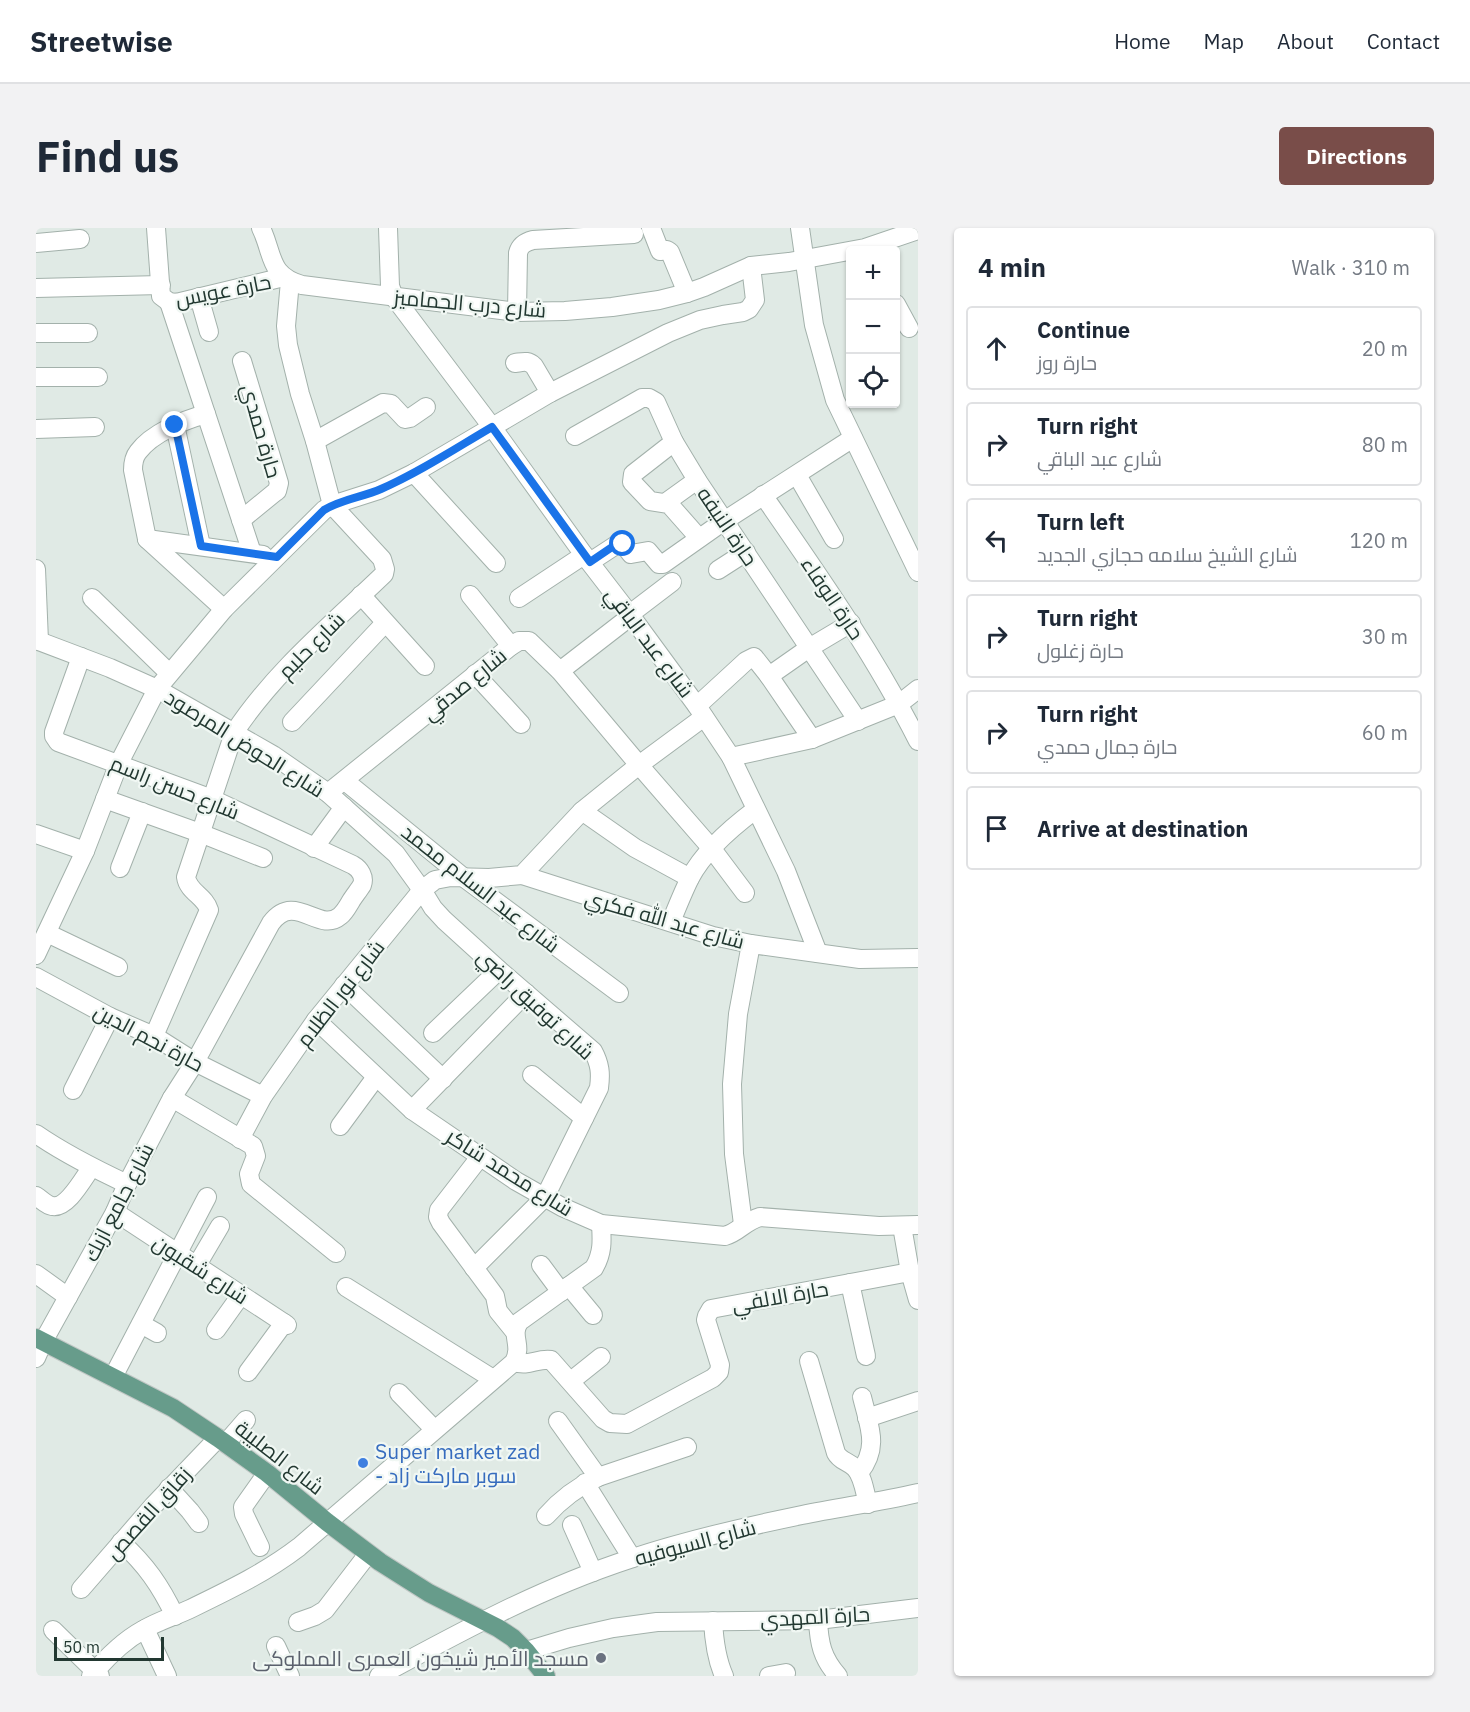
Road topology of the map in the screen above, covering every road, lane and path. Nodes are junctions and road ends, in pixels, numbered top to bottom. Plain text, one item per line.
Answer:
1 (156, 228) edge
2 (261, 228) edge
3 (388, 228) edge
4 (651, 228) edge
5 (800, 228) edge
6 (912, 231) edge
7 (634, 234) dead end
8 (80, 239) dead end
9 (36, 243) edge
10 (873, 246) edge
11 (846, 252) edge
12 (804, 259) junction
13 (751, 266) junction
14 (287, 279) junction
15 (161, 285) junction
16 (36, 288) edge
17 (687, 293) junction
18 (199, 297) junction
19 (394, 297) junction
20 (169, 302) junction
21 (900, 311) edge
22 (517, 312) junction
23 (909, 328) dead end
24 (209, 332) dead end
25 (36, 333) edge
26 (88, 333) dead end
27 (242, 361) dead end
28 (515, 363) dead end
29 (36, 377) edge
30 (98, 377) dead end
31 (550, 393) junction
32 (426, 407) dead end
33 (206, 414) junction
34 (175, 425) junction
35 (95, 427) dead end
36 (492, 427) junction
37 (36, 429) edge
38 (575, 436) dead end
39 (853, 438) junction
40 (315, 441) junction
41 (674, 442) junction
42 (414, 473) junction
43 (797, 475) junction
44 (697, 480) junction
45 (764, 495) junction
46 (665, 502) junction
47 (332, 505) junction
48 (241, 520) junction
49 (724, 521) junction
50 (147, 538) junction
51 (699, 538) junction
52 (834, 539) dead end
53 (201, 546) junction
54 (746, 552) junction
55 (252, 553) junction
56 (277, 557) junction
57 (587, 558) junction
58 (496, 562) dead end
59 (36, 569) edge
60 (718, 570) dead end
61 (918, 572) edge
62 (672, 582) dead end
63 (361, 595) junction
64 (470, 595) dead end
65 (92, 598) dead end
66 (519, 598) dead end
67 (224, 609) junction
68 (630, 615) junction
69 (385, 623) junction
70 (851, 623) junction
71 (37, 641) edge
72 (511, 646) junction
73 (809, 648) junction
74 (81, 657) junction
75 (425, 666) dead end
76 (560, 671) junction
77 (169, 673) junction
78 (475, 674) junction
79 (770, 676) junction
80 (157, 689) junction
81 (918, 689) edge
82 (899, 704) junction
83 (700, 712) junction
84 (292, 722) dead end
85 (858, 722) junction
86 (521, 723) dead end
87 (234, 733) junction
88 (812, 739) junction
89 (918, 741) edge
90 (730, 757) junction
91 (119, 763) junction
92 (639, 765) junction
93 (345, 781) junction
94 (328, 793) junction
95 (105, 799) junction
96 (212, 799) junction
97 (344, 807) junction
98 (755, 810) junction
99 (582, 811) junction
100 (142, 812) junction
101 (200, 832) junction
102 (36, 834) edge
103 (314, 848) junction
104 (712, 849) junction
105 (85, 851) junction
106 (263, 858) dead end
107 (120, 868) dead end
108 (522, 875) junction
109 (463, 877) junction
110 (690, 878) junction
111 (362, 884) joint
112 (422, 890) junction
113 (745, 893) dead end
114 (671, 922) junction
115 (47, 933) junction
116 (751, 944) junction
117 (818, 953) junction
118 (36, 954) edge
119 (918, 958) edge
120 (118, 967) dead end
121 (499, 970) junction
122 (36, 977) edge
123 (344, 985) junction
124 (526, 993) junction
125 (619, 993) dead end
126 (110, 1017) junction
127 (316, 1020) junction
128 (433, 1033) dead end
129 (154, 1036) junction
130 (195, 1062) junction
131 (532, 1075) dead end
132 (376, 1077) junction
133 (443, 1079) junction
134 (73, 1090) dead end
135 (263, 1096) junction
136 (172, 1098) junction
137 (412, 1110) junction
138 (584, 1118) junction
139 (340, 1126) dead end
140 (36, 1134) edge
141 (240, 1139) junction
142 (480, 1157) junction
143 (91, 1168) junction
144 (128, 1184) junction
145 (36, 1196) edge
146 (207, 1197) dead end
147 (544, 1197) junction
148 (115, 1212) junction
149 (601, 1224) junction
150 (743, 1224) junction
151 (910, 1225) edge
152 (220, 1226) dead end
153 (177, 1252) junction
154 (336, 1252) dead end
155 (197, 1265) junction
156 (541, 1265) dead end
157 (474, 1268) junction
158 (910, 1272) junction
159 (36, 1274) edge
160 (850, 1283) junction
161 (346, 1287) dead end
162 (565, 1289) junction
163 (241, 1295) junction
164 (68, 1297) junction
165 (918, 1300) edge
166 (593, 1315) dead end
167 (216, 1330) dead end
168 (515, 1332) junction
169 (38, 1346) edge
170 (866, 1356) dead end
171 (602, 1357) dead end
172 (809, 1361) dead end
173 (514, 1362) junction
174 (248, 1372) dead end
175 (113, 1377) junction
176 (493, 1379) junction
177 (571, 1381) junction
178 (399, 1393) dead end
179 (862, 1397) dead end
180 (918, 1401) edge
181 (867, 1418) junction
182 (246, 1420) dead end
183 (558, 1421) dead end
184 (434, 1429) junction
185 (222, 1441) junction
186 (687, 1447) dead end
187 (267, 1473) junction
188 (859, 1473) junction
189 (592, 1480) junction
190 (169, 1488) junction
191 (918, 1493) edge
192 (868, 1504) junction
193 (546, 1516) dead end
194 (327, 1522) junction
195 (199, 1523) dead end
196 (572, 1525) dead end
197 (121, 1542) junction
198 (260, 1547) dead end
199 (368, 1554) junction
200 (632, 1558) junction
201 (592, 1572) junction
202 (81, 1589) dead end
203 (918, 1608) edge
204 (175, 1616) junction
205 (818, 1620) junction
206 (481, 1621) junction
207 (712, 1621) junction
208 (298, 1622) dead end
209 (145, 1629) junction
210 (53, 1630) dead end
211 (276, 1646) dead end
212 (526, 1651) junction
213 (95, 1674) edge
214 (166, 1676) edge
215 (290, 1676) edge
216 (379, 1676) edge
217 (546, 1676) edge
218 (724, 1676) edge
219 (838, 1676) edge

1 - 15 street, حارة عويس
2 - 14 street
3 - 19 street, شارع عبد الباقي
4 - 17 street
5 - 12 street
6 - 10 street, شارع درب الجماميز
7 - 22 street
8 - 9 street
11 - 12 street, شارع درب الجماميز
12 - 13 street, شارع درب الجماميز
12 - 39 street
13 - 17 street, شارع درب الجماميز
13 - 31 street
14 - 18 street, حارة عويس
14 - 19 street, شارع درب الجماميز
14 - 40 street
15 - 16 street
15 - 20 street, حارة عويس
17 - 22 street, شارع درب الجماميز
18 - 20 street, حارة عويس
18 - 24 street
19 - 22 street, شارع درب الجماميز
19 - 36 street, شارع عبد الباقي
20 - 33 street
21 - 23 street
25 - 26 street
27 - 48 street, حارة حمدي
28 - 31 street
29 - 30 street
31 - 36 street
32 - 40 street
33 - 34 street
33 - 48 street
34 - 50 street
34 - 53 street
35 - 37 street
36 - 42 street
36 - 57 street, شارع عبد الباقي
38 - 41 street, حارة النيفه
39 - 43 street
39 - 61 street
40 - 47 street
41 - 44 street, حارة النيفه
41 - 46 street
42 - 47 street
42 - 58 street
43 - 45 street
43 - 52 street
44 - 46 street
44 - 49 street, حارة النيفه
45 - 49 street
45 - 70 street, حارة الوفاء
46 - 51 street
47 - 56 street
47 - 63 street, شارع حليم
48 - 55 street
49 - 51 street
49 - 54 street, حارة النيفه
50 - 53 street
50 - 67 street
51 - 57 street
53 - 55 street
54 - 60 street
54 - 73 street, حارة النيفه
55 - 56 street
56 - 67 street
57 - 66 street
57 - 68 street, شارع عبد الباقي
59 - 71 street
62 - 68 street
63 - 69 street
63 - 87 street, شارع حليم
64 - 72 street
65 - 77 street
67 - 77 street
68 - 76 street
68 - 83 street, شارع عبد الباقي
69 - 75 street
69 - 84 street
70 - 73 street
70 - 82 street, حارة الوفاء
71 - 74 street, شارع الحوض المرصود
72 - 76 street, شارع صدقي
72 - 78 street, شارع صدقي
73 - 79 street
73 - 85 street, حارة النيفه
74 - 80 street, شارع الحوض المرصود
74 - 91 street, شارع حسن راسم
76 - 92 street, شارع صدقي
77 - 80 street
78 - 86 street
78 - 93 street, شارع صدقي
79 - 83 street
79 - 88 street
80 - 87 street, شارع الحوض المرصود
80 - 91 street
81 - 82 street
82 - 85 street
82 - 89 street, حارة الوفاء
83 - 90 street, شارع عبد الباقي
83 - 92 street
85 - 88 street
87 - 94 street, شارع الحوض المرصود
87 - 96 street, شارع حليم
88 - 90 street
90 - 98 street, شارع عبد الباقي
91 - 95 street
91 - 96 street, شارع حسن راسم
92 - 99 street
92 - 104 street, شارع صدقي
93 - 94 street, شارع صدقي
93 - 109 street, شارع عبد السلام محمد
94 - 97 street, شارع الحوض المرصود
95 - 100 street
95 - 105 street
96 - 101 street, شارع حليم
96 - 103 street, شارع حسن راسم
97 - 103 street
97 - 112 street, شارع الحوض المرصود
98 - 104 street
98 - 117 street, شارع عبد الباقي
99 - 108 street
99 - 110 street
100 - 101 street
100 - 107 street
101 - 106 street
101 - 129 street, شارع حليم
102 - 105 street
103 - 111 street, شارع حسن راسم
104 - 110 street
104 - 113 street, شارع صدقي
105 - 115 street
108 - 109 street, شارع نور الظلام
108 - 114 street, شارع عبد الله فكري
109 - 112 street, شارع نور الظلام
109 - 125 street, شارع عبد السلام محمد
110 - 114 street
111 - 130 street, شارع جامع ازبك
112 - 121 street, شارع توفيق راضي
112 - 123 street, شارع نور الظلام
114 - 116 street, شارع عبد الله فكري
115 - 118 street
115 - 120 street
116 - 117 street, شارع عبد الله فكري
116 - 150 street
117 - 119 street, شارع عبد الله فكري
121 - 124 street, شارع توفيق راضي
121 - 128 street
122 - 126 street, حارة نجم الدين
123 - 127 street, شارع نور الظلام
123 - 133 street
124 - 133 street
124 - 138 street, شارع توفيق راضي
126 - 129 street, حارة نجم الدين
126 - 134 street
127 - 132 street, شارع محمد شاكر
127 - 135 street, شارع نور الظلام
129 - 130 street, حارة نجم الدين
130 - 135 street, حارة نجم الدين
130 - 136 street, شارع جامع ازبك
131 - 138 street
132 - 137 street, شارع محمد شاكر
132 - 139 street
133 - 137 street
135 - 141 street, شارع نور الظلام
136 - 141 street
136 - 144 street, شارع جامع ازبك
137 - 142 street, شارع محمد شاكر
138 - 147 street, شارع توفيق راضي
140 - 143 street
141 - 154 street
142 - 147 street, شارع محمد شاكر
142 - 157 street
143 - 144 street
143 - 145 street
144 - 148 street, شارع جامع ازبك
146 - 153 street
147 - 149 street, شارع محمد شاكر
147 - 157 street, شارع توفيق راضي
148 - 153 street, شارع شقبون
148 - 164 street, شارع جامع ازبك
149 - 150 street, شارع محمد شاكر
149 - 162 street
150 - 151 street, شارع محمد شاكر
151 - 158 street
152 - 155 street
153 - 155 street, شارع شقبون
153 - 175 street
155 - 163 street, شارع شقبون
156 - 162 street
157 - 168 street
158 - 160 street, حارة الالفي
158 - 165 street
159 - 164 street
160 - 170 street
160 - 177 street, حارة الالفي
161 - 176 street
162 - 166 street
162 - 168 street
163 - 167 street
163 - 174 street, شارع شقبون
164 - 169 street, شارع جامع ازبك
168 - 173 street
169 - 175 main road, شارع الصليبة
171 - 177 street
172 - 188 street
173 - 176 street
173 - 177 street, حارة الالفي
175 - 185 main road, شارع الصليبة
176 - 184 street
178 - 184 street
179 - 181 street
180 - 181 street
181 - 188 street
182 - 185 street, زقاق القصص
183 - 189 street
184 - 194 street
185 - 187 main road, شارع الصليبة
185 - 190 street, زقاق القصص
186 - 189 street
187 - 194 main road, شارع الصليبة
187 - 198 street
188 - 192 street
189 - 193 street
189 - 200 street
190 - 195 street
190 - 197 street, زقاق القصص
191 - 192 street, شارع السيوفيه
192 - 200 street, شارع السيوفيه
194 - 199 main road, شارع الصليبة
194 - 204 street
196 - 201 street
197 - 202 street, زقاق القصص
197 - 204 street
199 - 206 main road, شارع الصليبة
199 - 208 street
200 - 201 street, شارع السيوفيه
201 - 206 street, شارع السيوفيه
203 - 205 street, حارة المهدي
204 - 209 street
205 - 207 street, حارة المهدي
205 - 219 street
206 - 212 main road, شارع الصليبة
206 - 216 street, شارع السيوفيه
207 - 212 street, حارة المهدي
207 - 218 street
209 - 213 street
209 - 214 street
210 - 213 street
211 - 215 street
212 - 217 main road, شارع الصليبة

